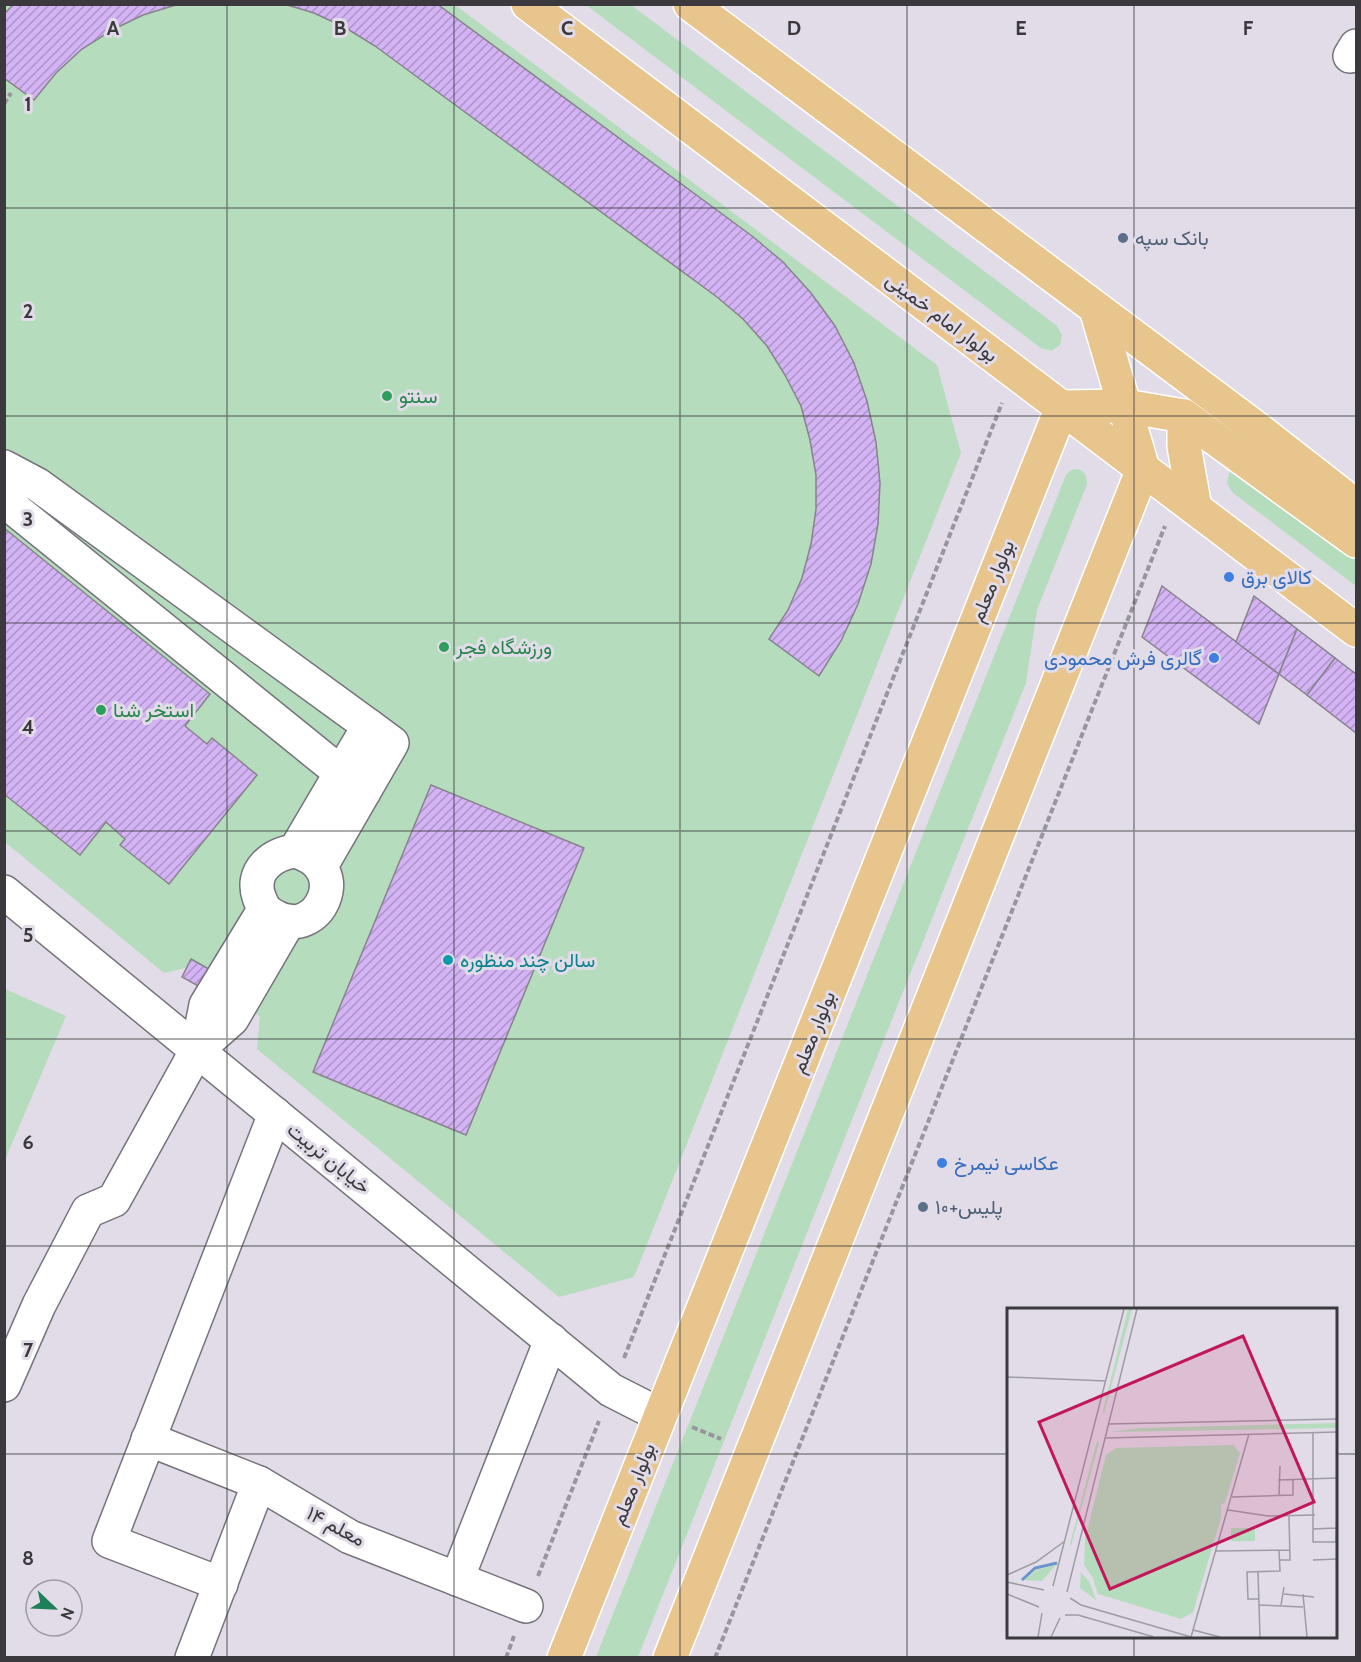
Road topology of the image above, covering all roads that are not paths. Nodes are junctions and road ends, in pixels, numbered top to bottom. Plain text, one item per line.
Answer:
1 (528, 4) edge
2 (690, 4) edge
3 (1096, 309) junction
4 (1125, 406) junction
5 (1062, 407) junction
6 (1184, 416) junction
7 (4, 467) edge
8 (1143, 469) junction
9 (4, 497) edge
10 (1356, 506) edge
11 (1195, 508) junction
12 (1356, 541) edge
13 (228, 624) junction
14 (1356, 630) edge
15 (200, 659) junction
16 (353, 783) junction
17 (308, 859) junction
18 (4, 892) edge
19 (277, 916) junction
20 (197, 1050) junction
21 (275, 1114) junction
22 (551, 1340) junction
23 (4, 1384) edge
24 (660, 1415) junction
25 (148, 1439) junction
26 (260, 1483) junction
27 (457, 1579) junction
28 (221, 1584) junction
29 (526, 1606) road end
30 (192, 1658) edge
31 (564, 1658) edge
32 (670, 1658) edge

1 - 5 main road, بولوار امام خمینی
2 - 3 main road
3 - 4 main road
3 - 10 main road
4 - 5 main road
4 - 6 main road
4 - 8 main road
5 - 8 main road, بولوار امام خمینی
5 - 24 main road, بولوار معلم
6 - 11 main road
6 - 12 main road
7 - 13 street
8 - 11 main road, بولوار امام خمینی
8 - 32 main road
9 - 15 street
11 - 14 main road, بولوار امام خمینی
13 - 15 street
13 - 16 street
15 - 16 street
16 - 17 street
17 - 19 street
17 - 19 street
18 - 20 street, خیابان تربیت
19 - 20 street
20 - 21 street, خیابان تربیت
20 - 23 street
21 - 22 street, خیابان تربیت
21 - 25 street
22 - 24 street, خیابان تربیت
22 - 27 street
24 - 31 main road, بولوار معلم
25 - 26 street, معلم ۱۴
25 - 28 street
26 - 27 street, معلم ۱۴
26 - 28 street
27 - 29 street, معلم ۱۴
28 - 30 street

